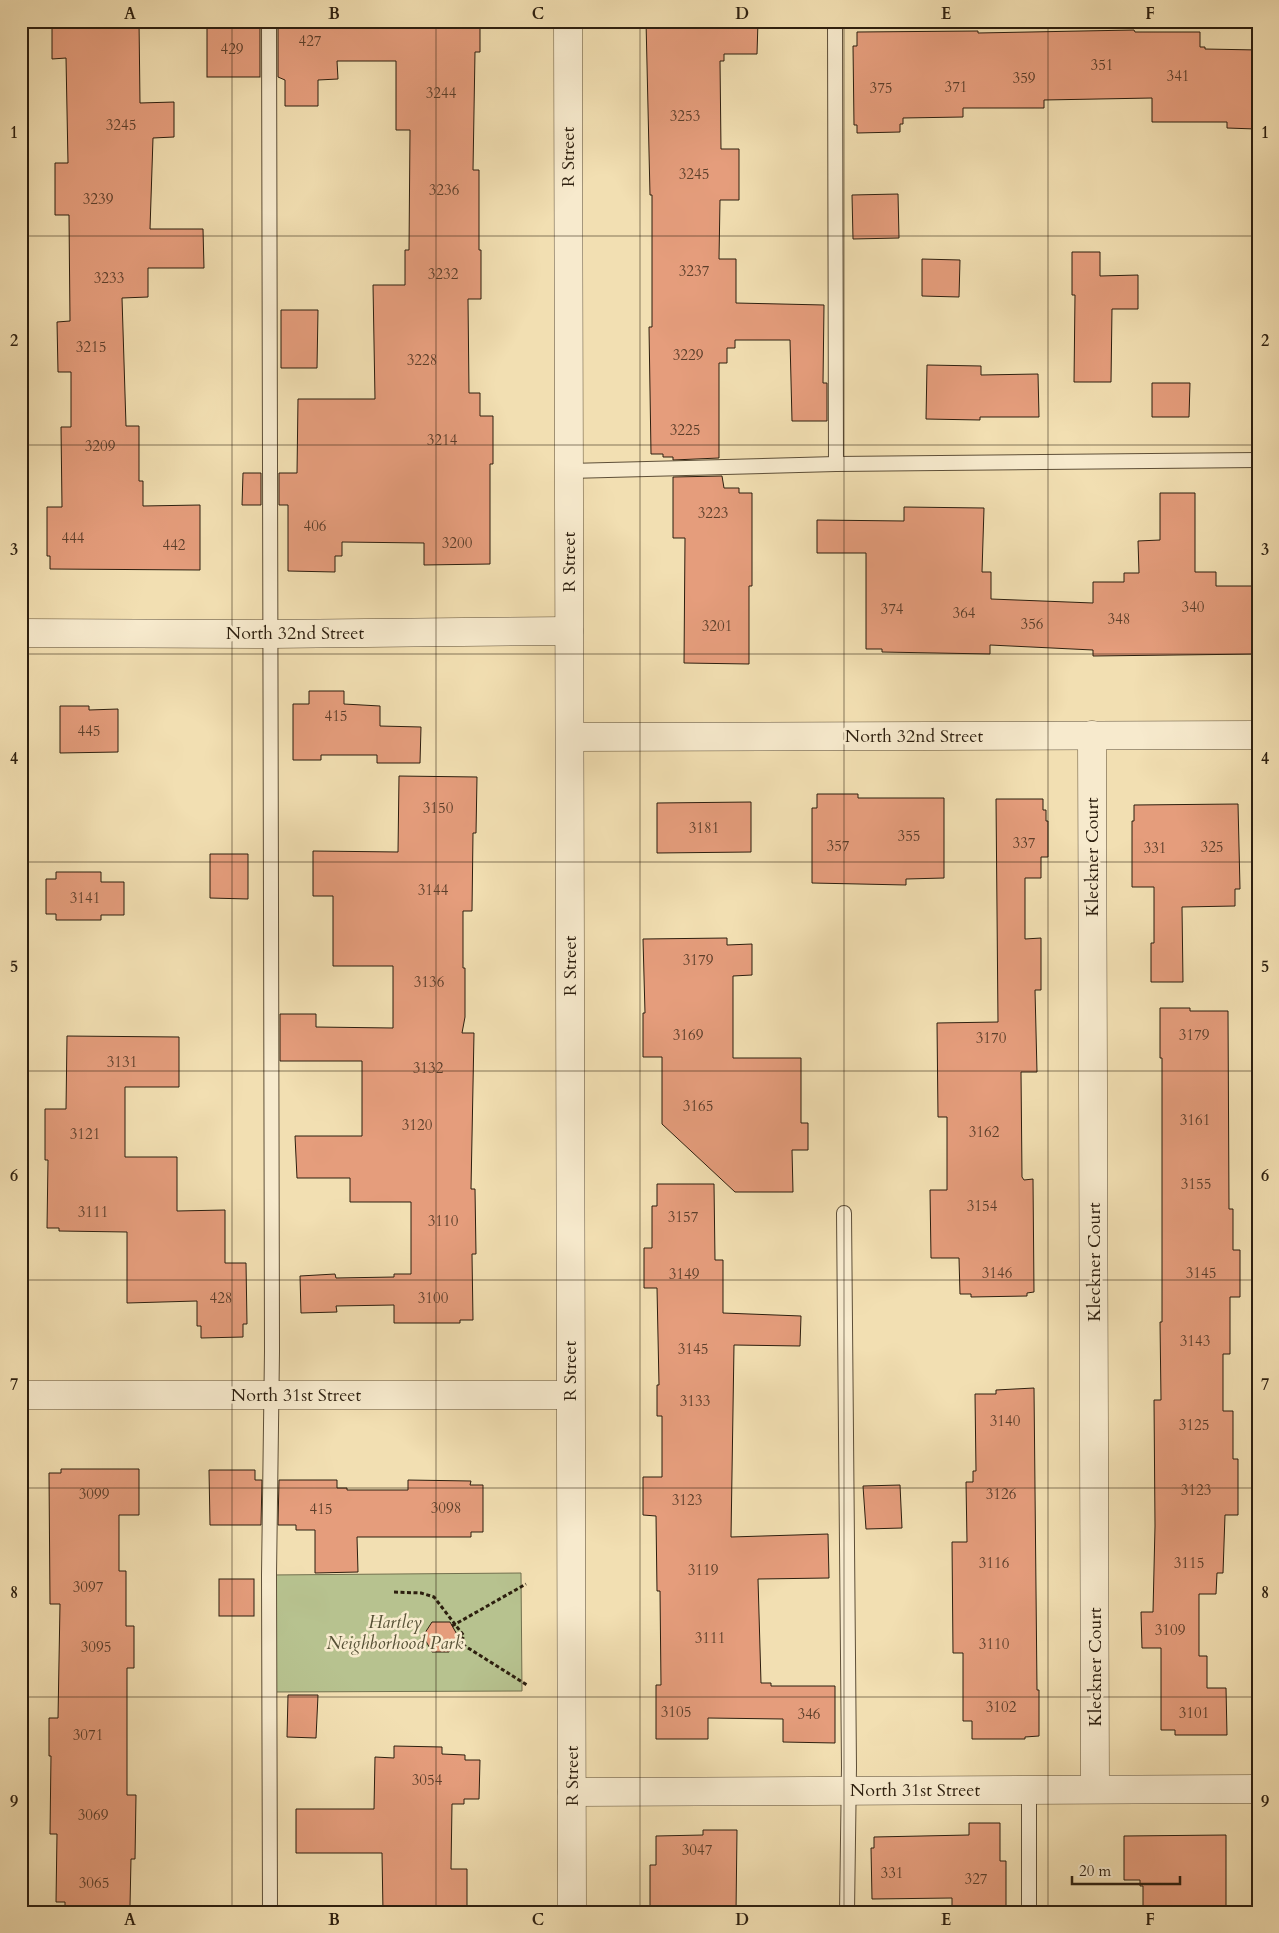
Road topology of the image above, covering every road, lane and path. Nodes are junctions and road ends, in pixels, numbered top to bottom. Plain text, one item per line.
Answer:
1 (269, 21) edge
2 (568, 21) edge
3 (835, 21) edge
4 (1258, 460) edge
5 (836, 464) junction
6 (569, 471) junction
7 (569, 631) junction
8 (21, 633) edge
9 (270, 634) junction
10 (1092, 735) junction
11 (1258, 735) edge
12 (570, 737) junction
13 (844, 1213) dead end
14 (21, 1395) edge
15 (272, 1395) junction
16 (570, 1395) junction
17 (526, 1584) dead end
18 (394, 1592) dead end
19 (454, 1625) junction
20 (527, 1685) dead end
21 (1095, 1789) junction
22 (1258, 1789) edge
23 (849, 1790) junction
24 (1029, 1790) junction
25 (572, 1792) junction
26 (270, 1912) edge
27 (572, 1912) edge
28 (847, 1912) edge
29 (1029, 1912) edge

1 - 9 lane
2 - 6 street, R Street
3 - 5 lane
4 - 5 lane
5 - 6 lane
6 - 7 street, R Street
7 - 9 street, North 32nd Street
7 - 12 street, R Street
8 - 9 street, North 32nd Street
9 - 15 lane
10 - 11 street, North 32nd Street
10 - 12 street, North 32nd Street
10 - 21 street, Kleckner Court
12 - 16 street, R Street
13 - 23 lane
14 - 15 street, North 31st Street
15 - 16 street, North 31st Street
15 - 26 lane
16 - 25 street, R Street
17 - 19 path
18 - 19 path
19 - 20 path
21 - 22 street, North 31st Street
21 - 24 street, North 31st Street
23 - 24 street, North 31st Street
23 - 25 street, North 31st Street
23 - 28 lane
24 - 29 lane
25 - 27 street, R Street

